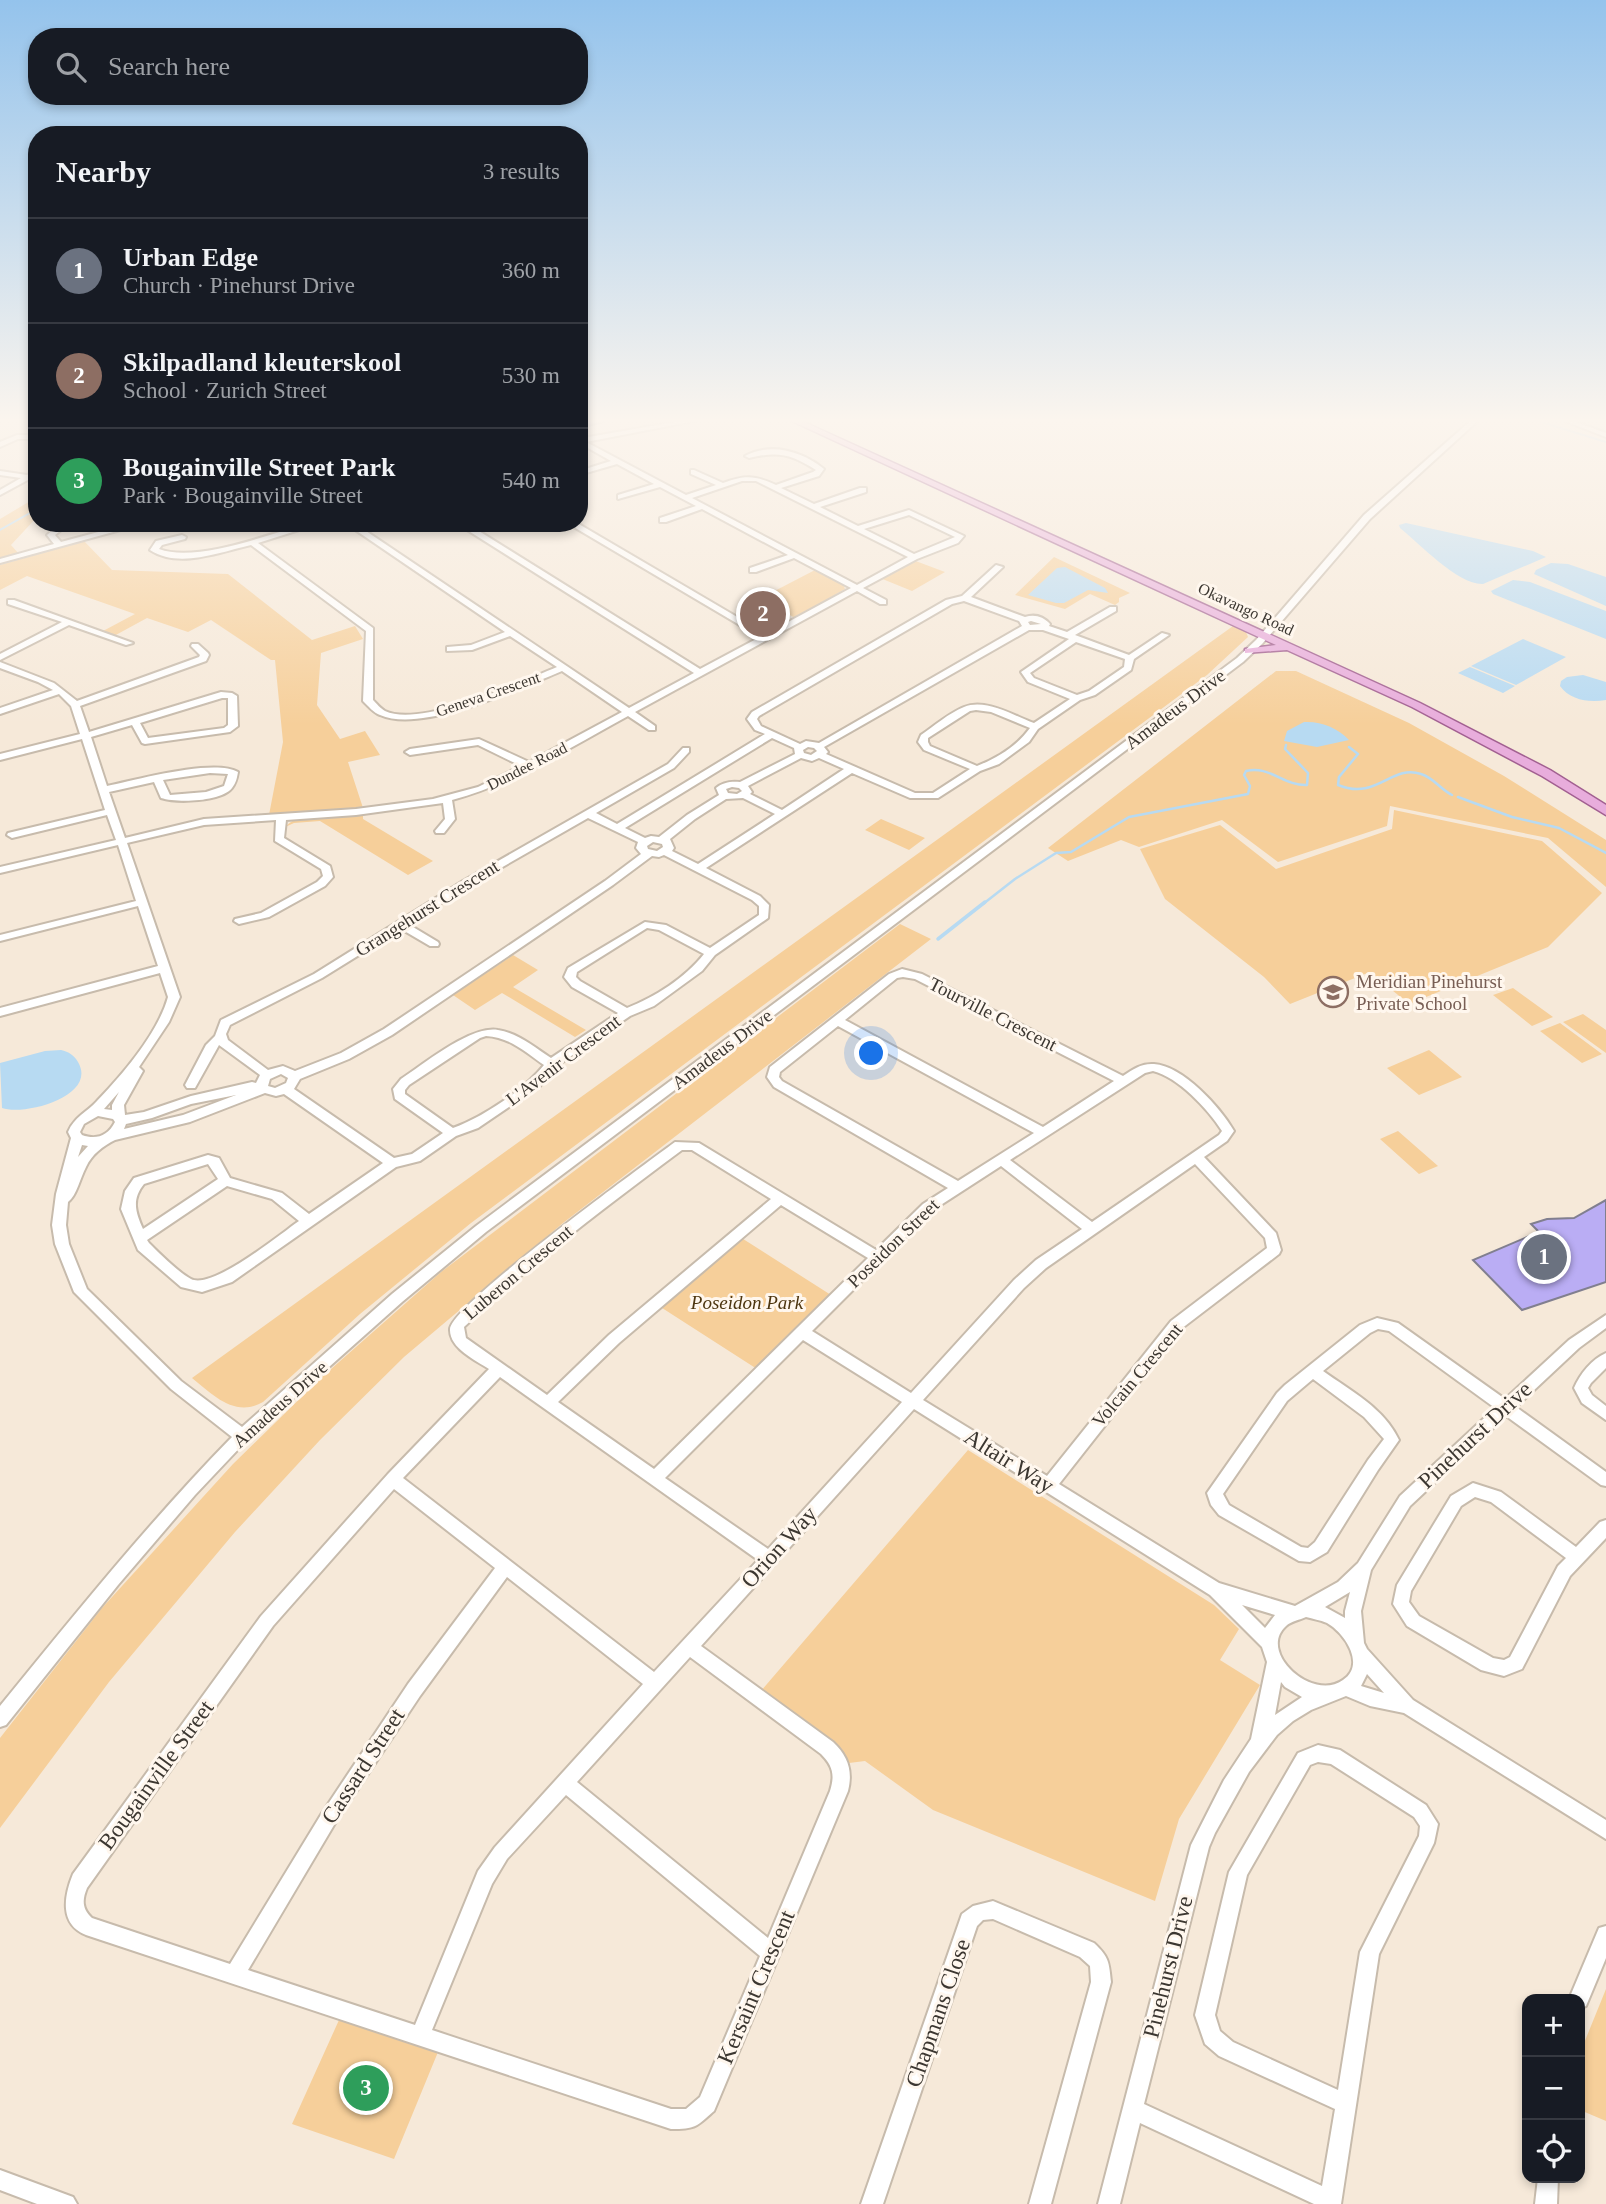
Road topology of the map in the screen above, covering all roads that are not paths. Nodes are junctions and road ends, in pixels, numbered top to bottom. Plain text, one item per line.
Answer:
1 (729, 520) edge
2 (839, 520) edge
3 (885, 520) edge
4 (926, 520) edge
5 (1014, 520) edge
6 (1365, 520) edge
7 (857, 529) junction
8 (54, 532) edge
9 (108, 532) edge
10 (286, 532) edge
11 (362, 532) edge
12 (474, 532) edge
13 (585, 532) edge
14 (182, 537) dead end
15 (252, 542) junction
16 (59, 545) junction
17 (794, 555) junction
18 (914, 557) junction
19 (0, 561) edge
20 (999, 567) dead end
21 (753, 570) dead end
22 (856, 588) junction
23 (965, 598) junction
24 (11, 602) dead end
25 (883, 602) dead end
26 (1113, 609) dead end
27 (69, 622) junction
28 (1025, 624) junction
29 (511, 633) junction
30 (1166, 635) dead end
31 (1265, 635) junction
32 (766, 637) junction
33 (1073, 637) junction
34 (129, 643) dead end
35 (195, 646) dead end
36 (1292, 647) junction
37 (450, 649) dead end
38 (1249, 651) junction
39 (0, 657) edge
40 (1130, 658) junction
41 (0, 665) edge
42 (563, 668) junction
43 (700, 673) junction
44 (60, 691) junction
45 (1077, 698) junction
46 (75, 705) junction
47 (0, 710) edge
48 (628, 712) junction
49 (135, 722) junction
50 (1035, 727) junction
51 (652, 728) dead end
52 (772, 734) junction
53 (87, 737) junction
54 (686, 750) dead end
55 (800, 751) junction
56 (820, 751) junction
57 (410, 752) dead end
58 (0, 757) edge
59 (529, 766) junction
60 (851, 769) junction
61 (976, 769) junction
62 (157, 778) junction
63 (105, 790) junction
64 (743, 790) junction
65 (447, 799) junction
66 (112, 811) junction
67 (1606, 811) edge
68 (589, 814) junction
69 (783, 814) junction
70 (281, 817) junction
71 (618, 828) junction
72 (440, 831) dead end
73 (12, 835) dead end
74 (122, 841) junction
75 (664, 846) junction
76 (647, 848) junction
77 (698, 869) junction
78 (0, 870) edge
79 (143, 902) junction
80 (239, 921) dead end
81 (400, 924) junction
82 (0, 938) edge
83 (434, 944) dead end
84 (711, 953) junction
85 (165, 968) junction
86 (0, 1012) edge
87 (626, 1013) junction
88 (836, 1020) junction
89 (220, 1038) junction
90 (141, 1057) junction
91 (551, 1064) junction
92 (295, 1076) junction
93 (1124, 1080) junction
94 (264, 1082) junction
95 (191, 1085) dead end
96 (287, 1090) junction
97 (163, 1110) junction
98 (90, 1114) junction
99 (120, 1119) junction
100 (169, 1124) junction
101 (1043, 1132) junction
102 (452, 1133) junction
103 (1227, 1133) joint
104 (77, 1138) junction
105 (105, 1138) junction
106 (1196, 1157) junction
107 (1000, 1159) junction
108 (392, 1163) junction
109 (225, 1181) junction
110 (956, 1186) junction
111 (780, 1198) junction
112 (62, 1204) junction
113 (307, 1220) junction
114 (1092, 1229) junction
115 (140, 1238) junction
116 (876, 1256) junction
117 (1606, 1320) edge
118 (802, 1332) junction
119 (1606, 1359) edge
120 (499, 1368) junction
121 (1313, 1371) junction
122 (912, 1401) junction
123 (548, 1403) junction
124 (1505, 1407) junction
125 (1606, 1414) edge
126 (242, 1436) junction
127 (655, 1478) junction
128 (393, 1479) junction
129 (1606, 1480) edge
130 (1048, 1486) junction
131 (1606, 1527) edge
132 (1577, 1557) junction
133 (769, 1559) junction
134 (506, 1566) junction
135 (1364, 1568) junction
136 (1216, 1590) junction
137 (1298, 1611) junction
138 (1269, 1643) junction
139 (689, 1647) junction
140 (1359, 1648) junction
141 (1275, 1664) junction
142 (655, 1683) junction
143 (1341, 1690) junction
144 (1407, 1706) junction
145 (0, 1719) edge
146 (1259, 1742) junction
147 (565, 1783) junction
148 (1606, 1830) edge
149 (1606, 1935) edge
150 (770, 1952) junction
151 (234, 1975) junction
152 (1581, 1994) edge
153 (420, 2036) junction
154 (1347, 2104) junction
155 (1132, 2109) junction
156 (0, 2180) edge
157 (1548, 2183) edge
158 (1331, 2202) edge
159 (66, 2204) edge
160 (872, 2204) edge
161 (1040, 2204) edge
162 (1109, 2204) edge
163 (1546, 2204) edge

1 - 17 street
2 - 7 street
3 - 7 street
4 - 18 street
5 - 31 main road, Okavango Road
6 - 31 street, Amadeus Drive
7 - 18 street
8 - 16 street
9 - 16 street
10 - 15 street
11 - 29 street
12 - 43 street
13 - 32 street
14 - 15 street
15 - 42 street, Geneva Crescent
16 - 19 street
17 - 21 street
17 - 22 street
18 - 22 street
20 - 23 street
22 - 25 street
22 - 32 street, Dundee Road
23 - 28 street
23 - 52 street
24 - 27 street
26 - 33 street
27 - 34 street
27 - 39 street
28 - 33 street
28 - 56 street
29 - 37 street
29 - 42 street
30 - 40 street
31 - 36 main road, Okavango Road
31 - 38 street, Amadeus Drive
32 - 43 street, Dundee Road
33 - 40 street
33 - 45 street
35 - 46 street
36 - 38 main road
36 - 67 main road, Okavango Road
38 - 126 street, Amadeus Drive
40 - 45 street
41 - 44 street
42 - 48 street
43 - 48 street, Dundee Road
44 - 46 street
44 - 47 street
45 - 50 street
46 - 53 street
48 - 51 street
48 - 59 street, Dundee Road
49 - 49 street
49 - 53 street
50 - 61 street
50 - 61 street
52 - 55 street
52 - 71 street
53 - 58 street
53 - 63 street
54 - 68 street, Grangehurst Crescent
55 - 56 street
55 - 64 street
56 - 60 street
57 - 59 street
59 - 65 street, Dundee Road
60 - 61 street
60 - 69 street
62 - 62 street
62 - 63 street
63 - 66 street
64 - 69 street
64 - 75 street
65 - 70 street, Dundee Road
65 - 72 street
66 - 73 street
66 - 74 street
68 - 71 street
68 - 81 street, Grangehurst Crescent
69 - 77 street
70 - 74 street, Dundee Road
70 - 80 street
71 - 76 street
74 - 78 street, Dundee Road
74 - 79 street
75 - 76 street
75 - 76 street
75 - 77 street, L'Avenir Crescent
76 - 92 street
77 - 84 street, L'Avenir Crescent
79 - 82 street
79 - 85 street
81 - 83 street
81 - 89 street, Grangehurst Crescent
84 - 87 street, L'Avenir Crescent
84 - 87 street
85 - 86 street
85 - 90 street
87 - 91 street, L'Avenir Crescent
88 - 93 street, Tourville Crescent
88 - 101 street
88 - 110 street, Tourville Crescent
89 - 94 street
89 - 95 street, Grangehurst Crescent
90 - 98 street
90 - 99 street
91 - 102 street, L'Avenir Crescent
91 - 102 street
92 - 94 street
92 - 96 street
93 - 101 street, Poseidon Street
93 - 103 street, Poseidon Street
94 - 96 street
94 - 97 street
94 - 100 street
96 - 108 street
97 - 99 street
97 - 100 street
98 - 99 street
98 - 104 street
99 - 105 street
100 - 105 street
101 - 107 street, Poseidon Street
102 - 108 street, L'Avenir Crescent
103 - 106 street, Orion Way
104 - 105 street
104 - 112 street
105 - 112 street
106 - 114 street, Orion Way
106 - 130 street, Volcain Crescent
107 - 110 street, Poseidon Street
107 - 114 street
108 - 113 street, L'Avenir Crescent
109 - 113 street
109 - 115 street
109 - 115 street
110 - 116 street, Poseidon Street
111 - 116 street, Luberon Crescent
111 - 120 street, Luberon Crescent
111 - 123 street
112 - 126 street
113 - 115 street, L'Avenir Crescent
114 - 122 street, Orion Way
116 - 118 street, Poseidon Street
117 - 124 street, Pinehurst Drive
118 - 122 street, Altair Way
118 - 127 street, Poseidon Street
119 - 125 street
120 - 123 street, Luberon Crescent
120 - 128 street, Bougainville Street
121 - 121 street
121 - 124 street
122 - 130 street, Altair Way
122 - 133 street, Orion Way
123 - 127 street, Luberon Crescent
124 - 129 street
124 - 135 street, Pinehurst Drive
126 - 145 street, Amadeus Drive
127 - 133 street, Luberon Crescent
128 - 134 street
128 - 151 street, Bougainville Street
130 - 136 street, Altair Way
131 - 132 street
132 - 132 street
133 - 139 street, Orion Way
134 - 142 street
134 - 151 street, Cassard Street
135 - 137 street, Pinehurst Drive
135 - 140 street, Pinehurst Drive
136 - 137 street, Altair Way
136 - 138 street, Altair Way
137 - 138 street
137 - 140 street
138 - 141 street
139 - 142 street, Orion Way
139 - 150 street, Kersaint Crescent
140 - 143 street
140 - 144 street
141 - 143 street
141 - 146 street, Pinehurst Drive
142 - 147 street, Orion Way
143 - 144 street
143 - 146 street, Pinehurst Drive
144 - 148 street
146 - 155 street, Pinehurst Drive
147 - 150 street
147 - 153 street, Orion Way
149 - 152 street
150 - 153 street, Kersaint Crescent
151 - 153 street, Bougainville Street
154 - 154 street
154 - 158 street
155 - 158 street
155 - 162 street, Pinehurst Drive
156 - 159 street
157 - 163 street
160 - 161 street, Chapmans Close

